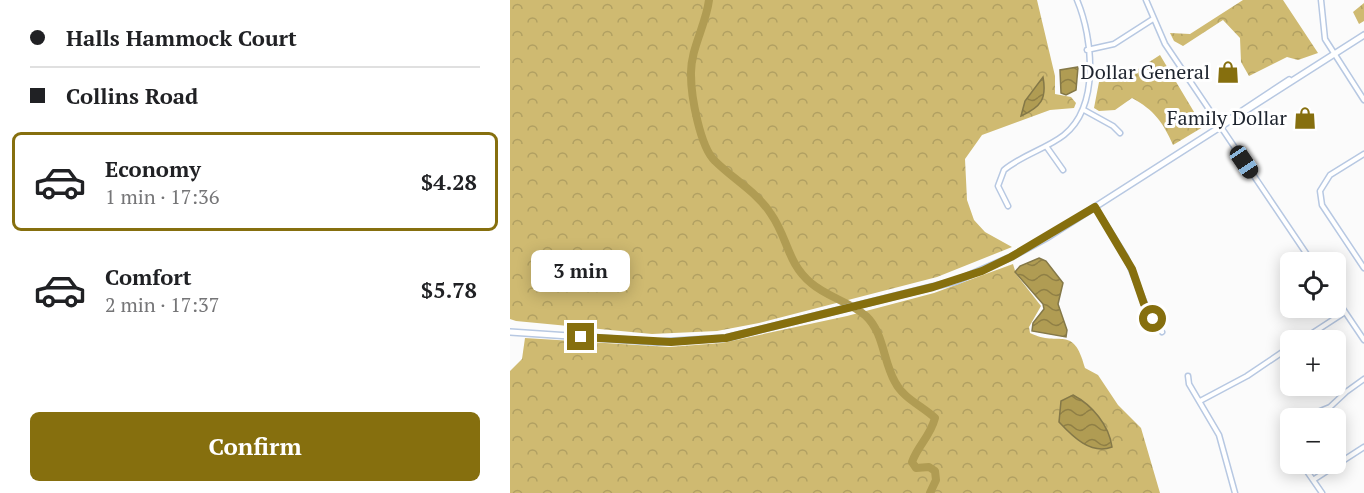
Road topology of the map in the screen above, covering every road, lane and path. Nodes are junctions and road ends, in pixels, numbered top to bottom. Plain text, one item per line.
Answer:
1 (1077, 0) edge
2 (1146, 0) edge
3 (1321, 0) edge
4 (1153, 19) junction
5 (1364, 35) edge
6 (1087, 50) junction
7 (1332, 55) junction
8 (1364, 100) edge
9 (1084, 110) junction
10 (1221, 126) junction
11 (1120, 134) dead end
12 (1046, 146) junction
13 (1364, 154) edge
14 (1063, 170) dead end
15 (1008, 206) dead end
16 (1095, 207) junction
17 (1305, 252) edge
18 (1364, 268) edge
19 (1346, 313) edge
20 (1336, 318) edge
21 (1317, 330) edge
22 (510, 332) edge
23 (1162, 332) dead end
24 (1364, 340) edge
25 (1280, 354) edge
26 (1188, 376) dead end
27 (1364, 379) edge
28 (1200, 401) junction
29 (1328, 408) edge
30 (1364, 447) edge
31 (1309, 474) edge
32 (1313, 480) junction
33 (1235, 493) edge
34 (1322, 493) edge

1 - 6 street
2 - 4 street
3 - 7 street
4 - 6 street
4 - 10 street
5 - 7 street
6 - 9 street
7 - 8 street
7 - 10 street
9 - 11 street
9 - 12 street
10 - 16 street
10 - 17 street
12 - 14 street
12 - 15 street
13 - 18 street
16 - 22 street
16 - 23 street
19 - 24 street
20 - 21 street
25 - 28 street
26 - 28 street
27 - 29 street
28 - 33 street
30 - 32 street
31 - 32 street
32 - 34 street

